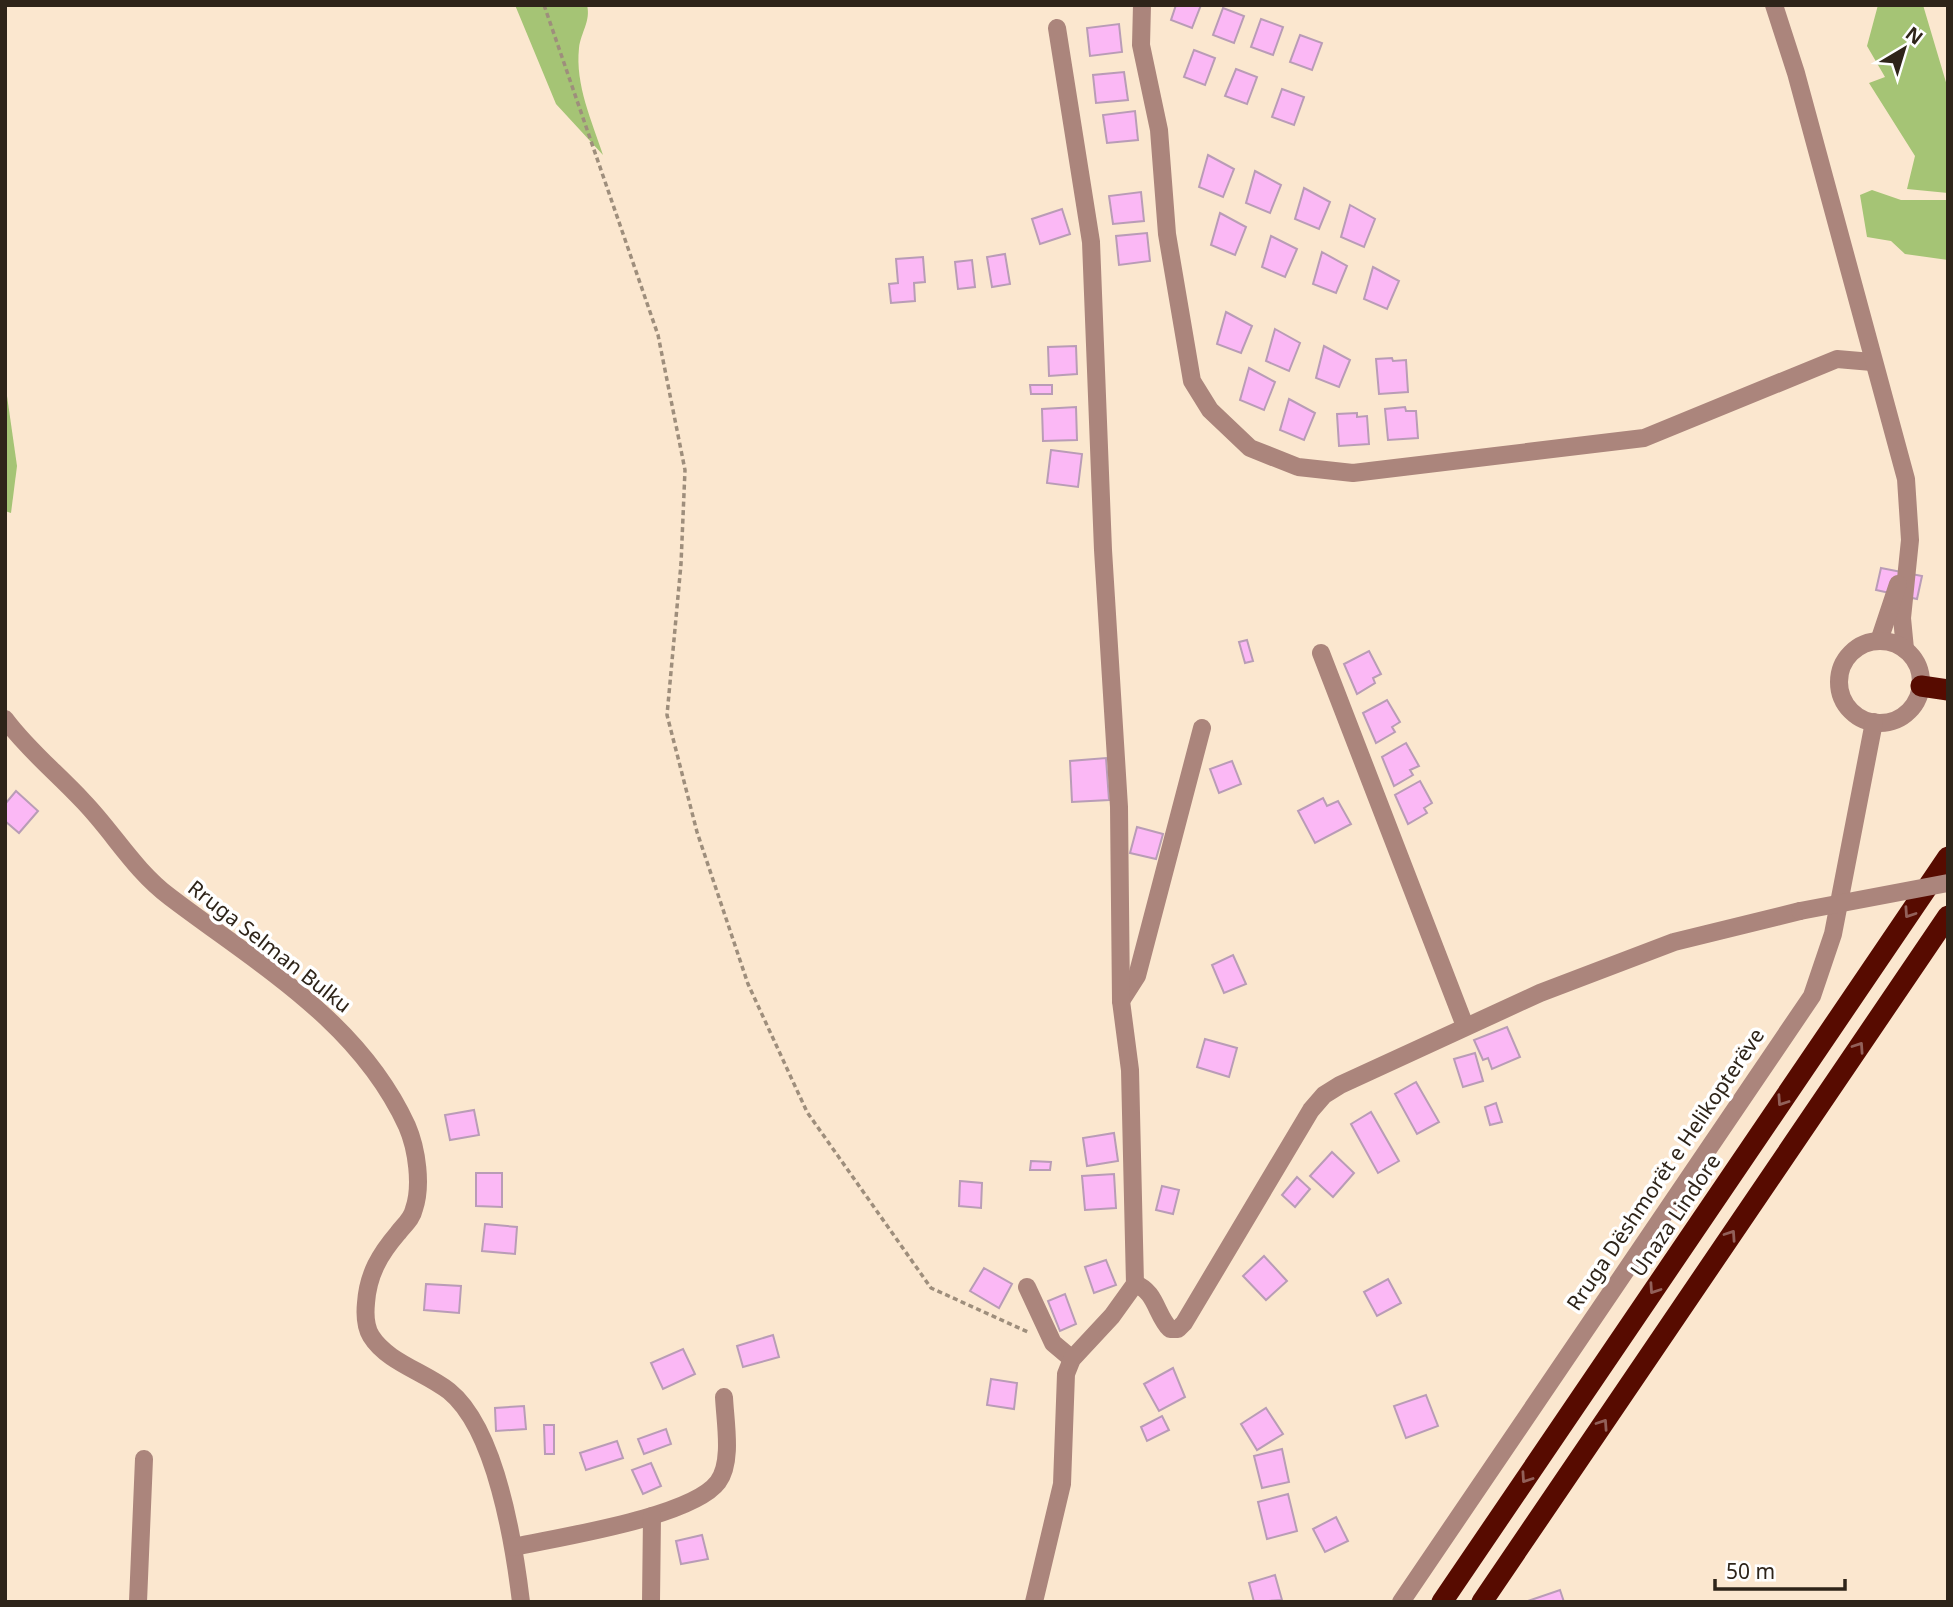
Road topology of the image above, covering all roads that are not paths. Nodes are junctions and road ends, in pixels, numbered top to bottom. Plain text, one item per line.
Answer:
1 (1142, 5) edge
2 (1774, 5) edge
3 (1057, 28) dead end
4 (1872, 362) junction
5 (1910, 540) junction
6 (1879, 641) junction
7 (1905, 649) junction
8 (1321, 653) dead end
9 (1921, 686) junction
10 (1948, 690) edge
11 (5, 719) edge
12 (1874, 722) junction
13 (1202, 728) dead end
14 (1948, 856) edge
15 (1948, 883) edge
16 (1948, 916) edge
17 (1121, 1001) junction
18 (1465, 1026) junction
19 (1135, 1284) junction
20 (1027, 1287) dead end
21 (1072, 1359) junction
22 (724, 1397) dead end
23 (145, 1459) dead end
24 (652, 1516) junction
25 (514, 1546) junction
26 (138, 1602) edge
27 (521, 1602) edge
28 (651, 1602) edge
29 (1034, 1602) edge
30 (1401, 1602) edge
31 (1442, 1602) edge
32 (1482, 1602) edge

1 - 4 street
2 - 4 street
3 - 17 street
4 - 5 street
5 - 6 street
5 - 7 street
6 - 7 street
6 - 12 street
7 - 9 street
8 - 18 street
9 - 10 highway
9 - 12 street
11 - 25 street, Rruga Selman Bulku
12 - 30 street, Rruga Dëshmorët e Helikopterëve
13 - 17 street
14 -> 31 highway, Unaza Lindore
15 - 18 street, bridge
32 -> 16 highway
17 - 19 street
18 - 19 street
19 - 21 street
20 - 21 street
21 - 29 street
22 - 24 street
23 - 26 street
24 - 25 street
24 - 28 street
25 - 27 street, Rruga Selman Bulku

